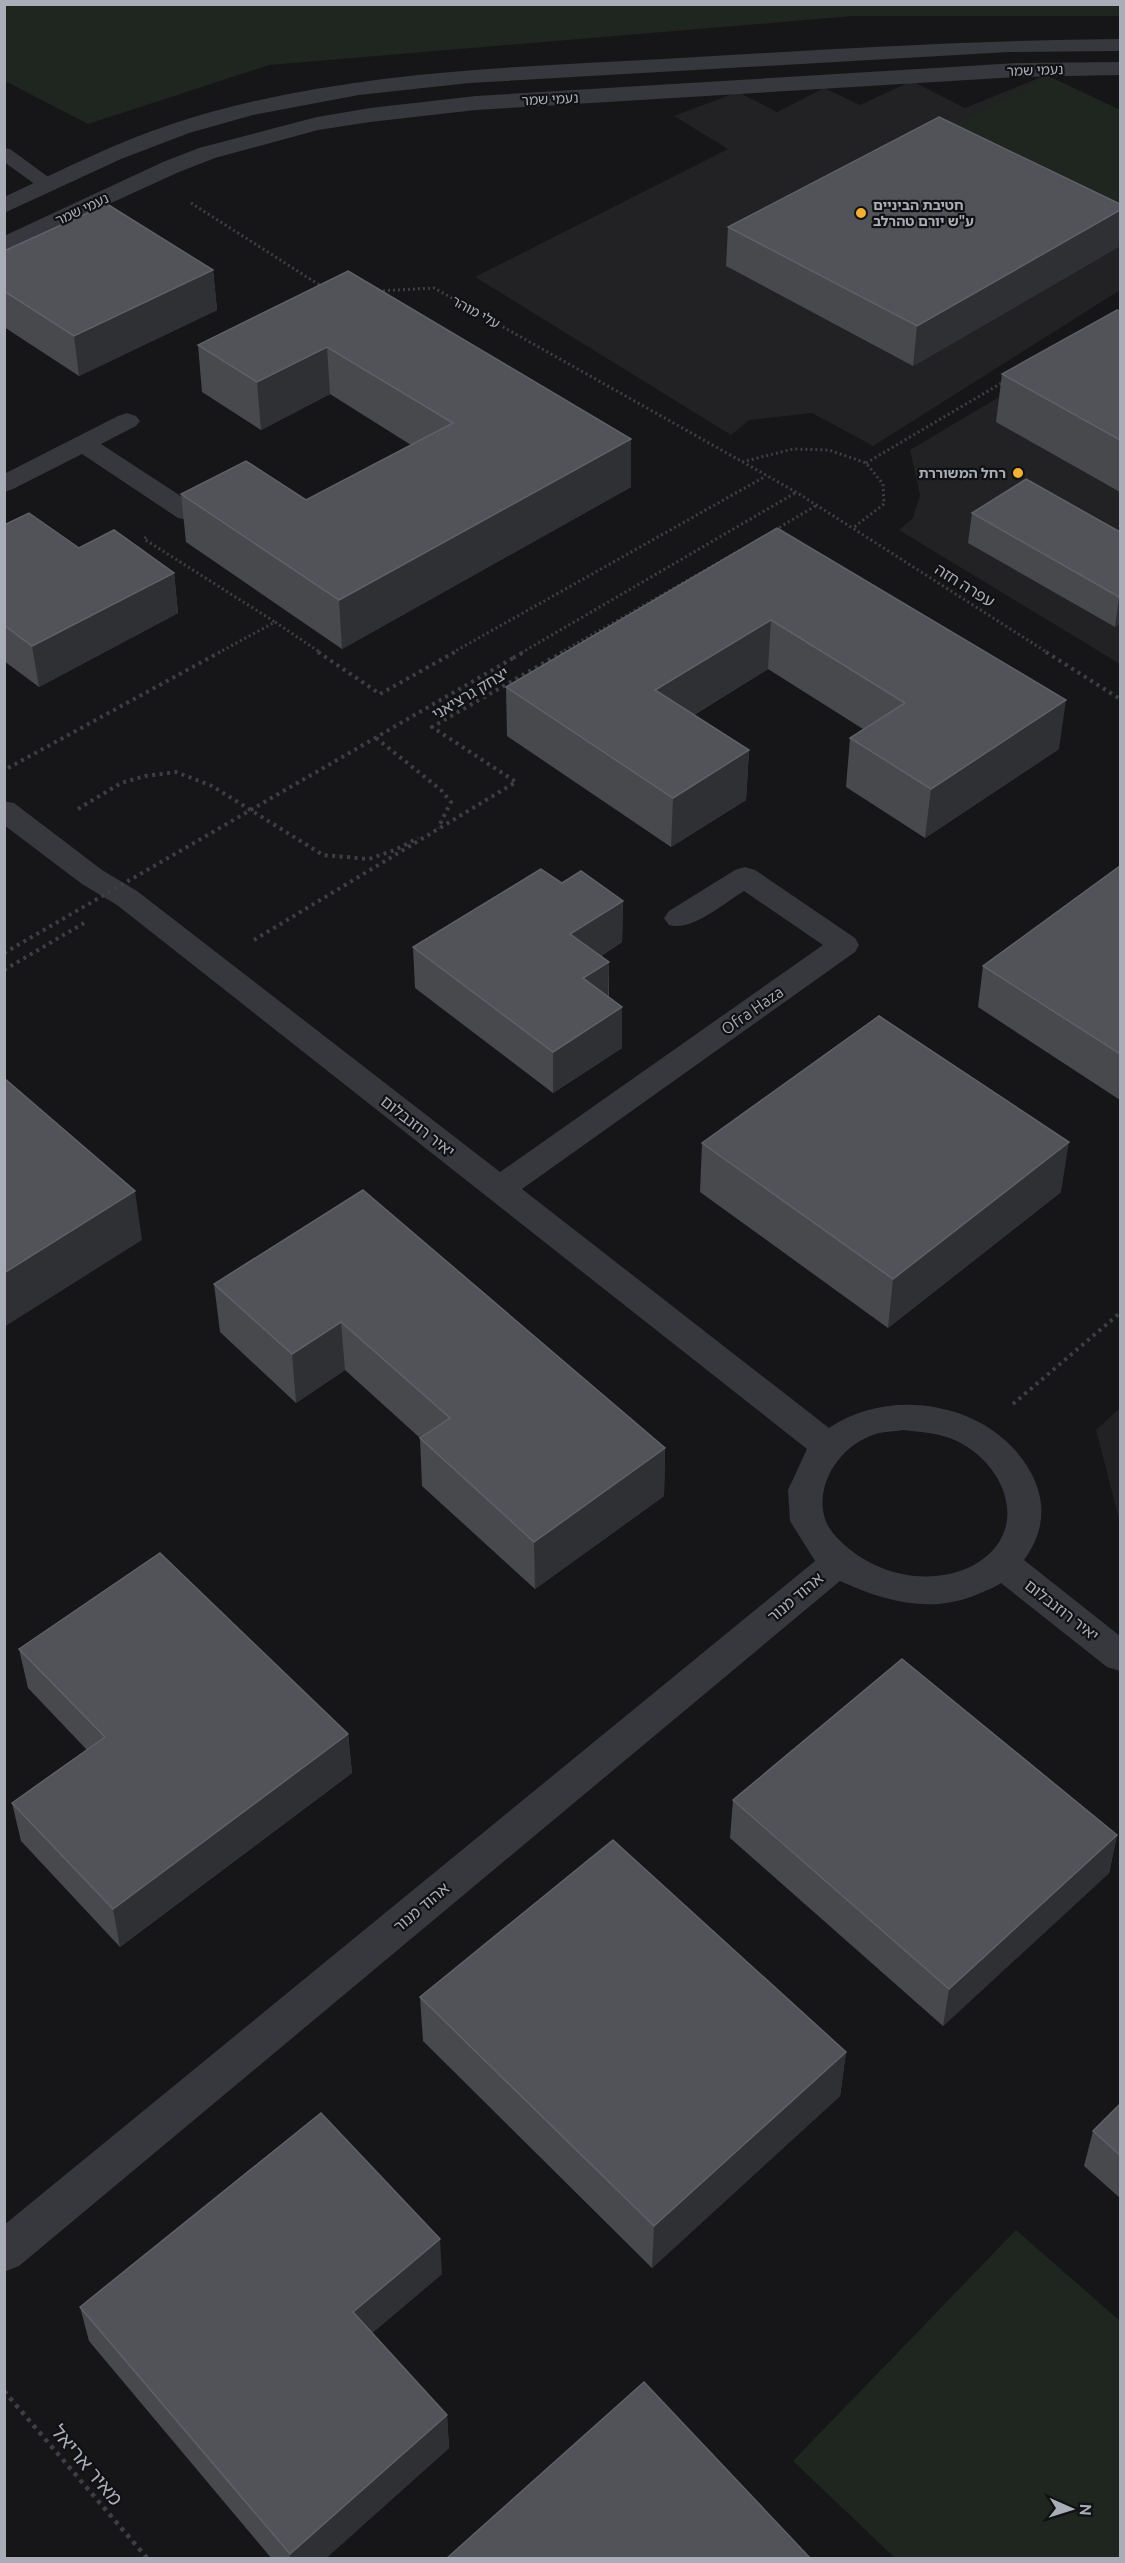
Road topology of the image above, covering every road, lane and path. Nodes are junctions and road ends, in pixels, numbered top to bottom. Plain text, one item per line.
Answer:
1 (1120, 45) edge
2 (1120, 69) edge
3 (4, 153) edge
4 (150, 177) junction
5 (49, 186) junction
6 (4, 206) edge
7 (4, 245) edge
8 (323, 288) edge
9 (377, 291) edge
10 (1008, 379) edge
11 (127, 421) dead end
12 (83, 444) junction
13 (742, 462) junction
14 (866, 463) junction
15 (767, 476) junction
16 (4, 484) edge
17 (796, 492) junction
18 (817, 506) junction
19 (187, 512) joint
20 (853, 528) junction
21 (275, 622) junction
22 (1120, 699) edge
23 (376, 738) junction
24 (4, 770) edge
25 (4, 810) edge
26 (36, 834) junction
27 (127, 898) junction
28 (679, 918) dead end
29 (4, 953) edge
30 (212, 965) junction
31 (4, 970) edge
32 (499, 1189) junction
33 (1120, 1313) edge
34 (975, 1435) junction
35 (828, 1446) junction
36 (837, 1563) junction
37 (1003, 1564) junction
38 (1120, 1656) edge
39 (4, 2252) edge
40 (4, 2391) edge
41 (147, 2559) edge

1 - 5 street, נעמי שמר
2 - 4 street, נעמי שמר
3 - 5 lane
4 - 7 street, נעמי שמר
4 - 8 path
5 - 6 street, נעמי שמר
9 - 13 path, עלי מוהר
10 - 14 path
11 - 12 street
12 - 16 street
12 - 19 street
13 - 14 path
13 - 15 path, עלי מוהר
14 - 20 path
15 - 17 path, עלי מוהר
15 - 21 path
17 - 18 path, עפרה חזה
17 - 23 path, יצחק גרציאני, bridge
18 - 20 path, עפרה חזה
18 - 30 path, יצחק גרציאני
19 - 21 path
20 - 22 path, עפרה חזה
21 - 24 path
23 - 26 path
23 - 29 path, יצחק גרציאני, bridge
25 - 26 street, יאיר רוזנבלום
26 - 27 street, יאיר רוזנבלום
27 - 30 street, יאיר רוזנבלום
27 - 31 path
28 - 32 street, Ofra Haza
30 - 32 street, יאיר רוזנבלום
32 - 35 street, יאיר רוזנבלום
33 - 34 path
34 - 35 street
34 - 37 street
35 - 36 street
36 - 37 street
36 - 39 street, אהוד מנור
37 - 38 street, יאיר רוזנבלום
40 - 41 path, מאיר אריאל

